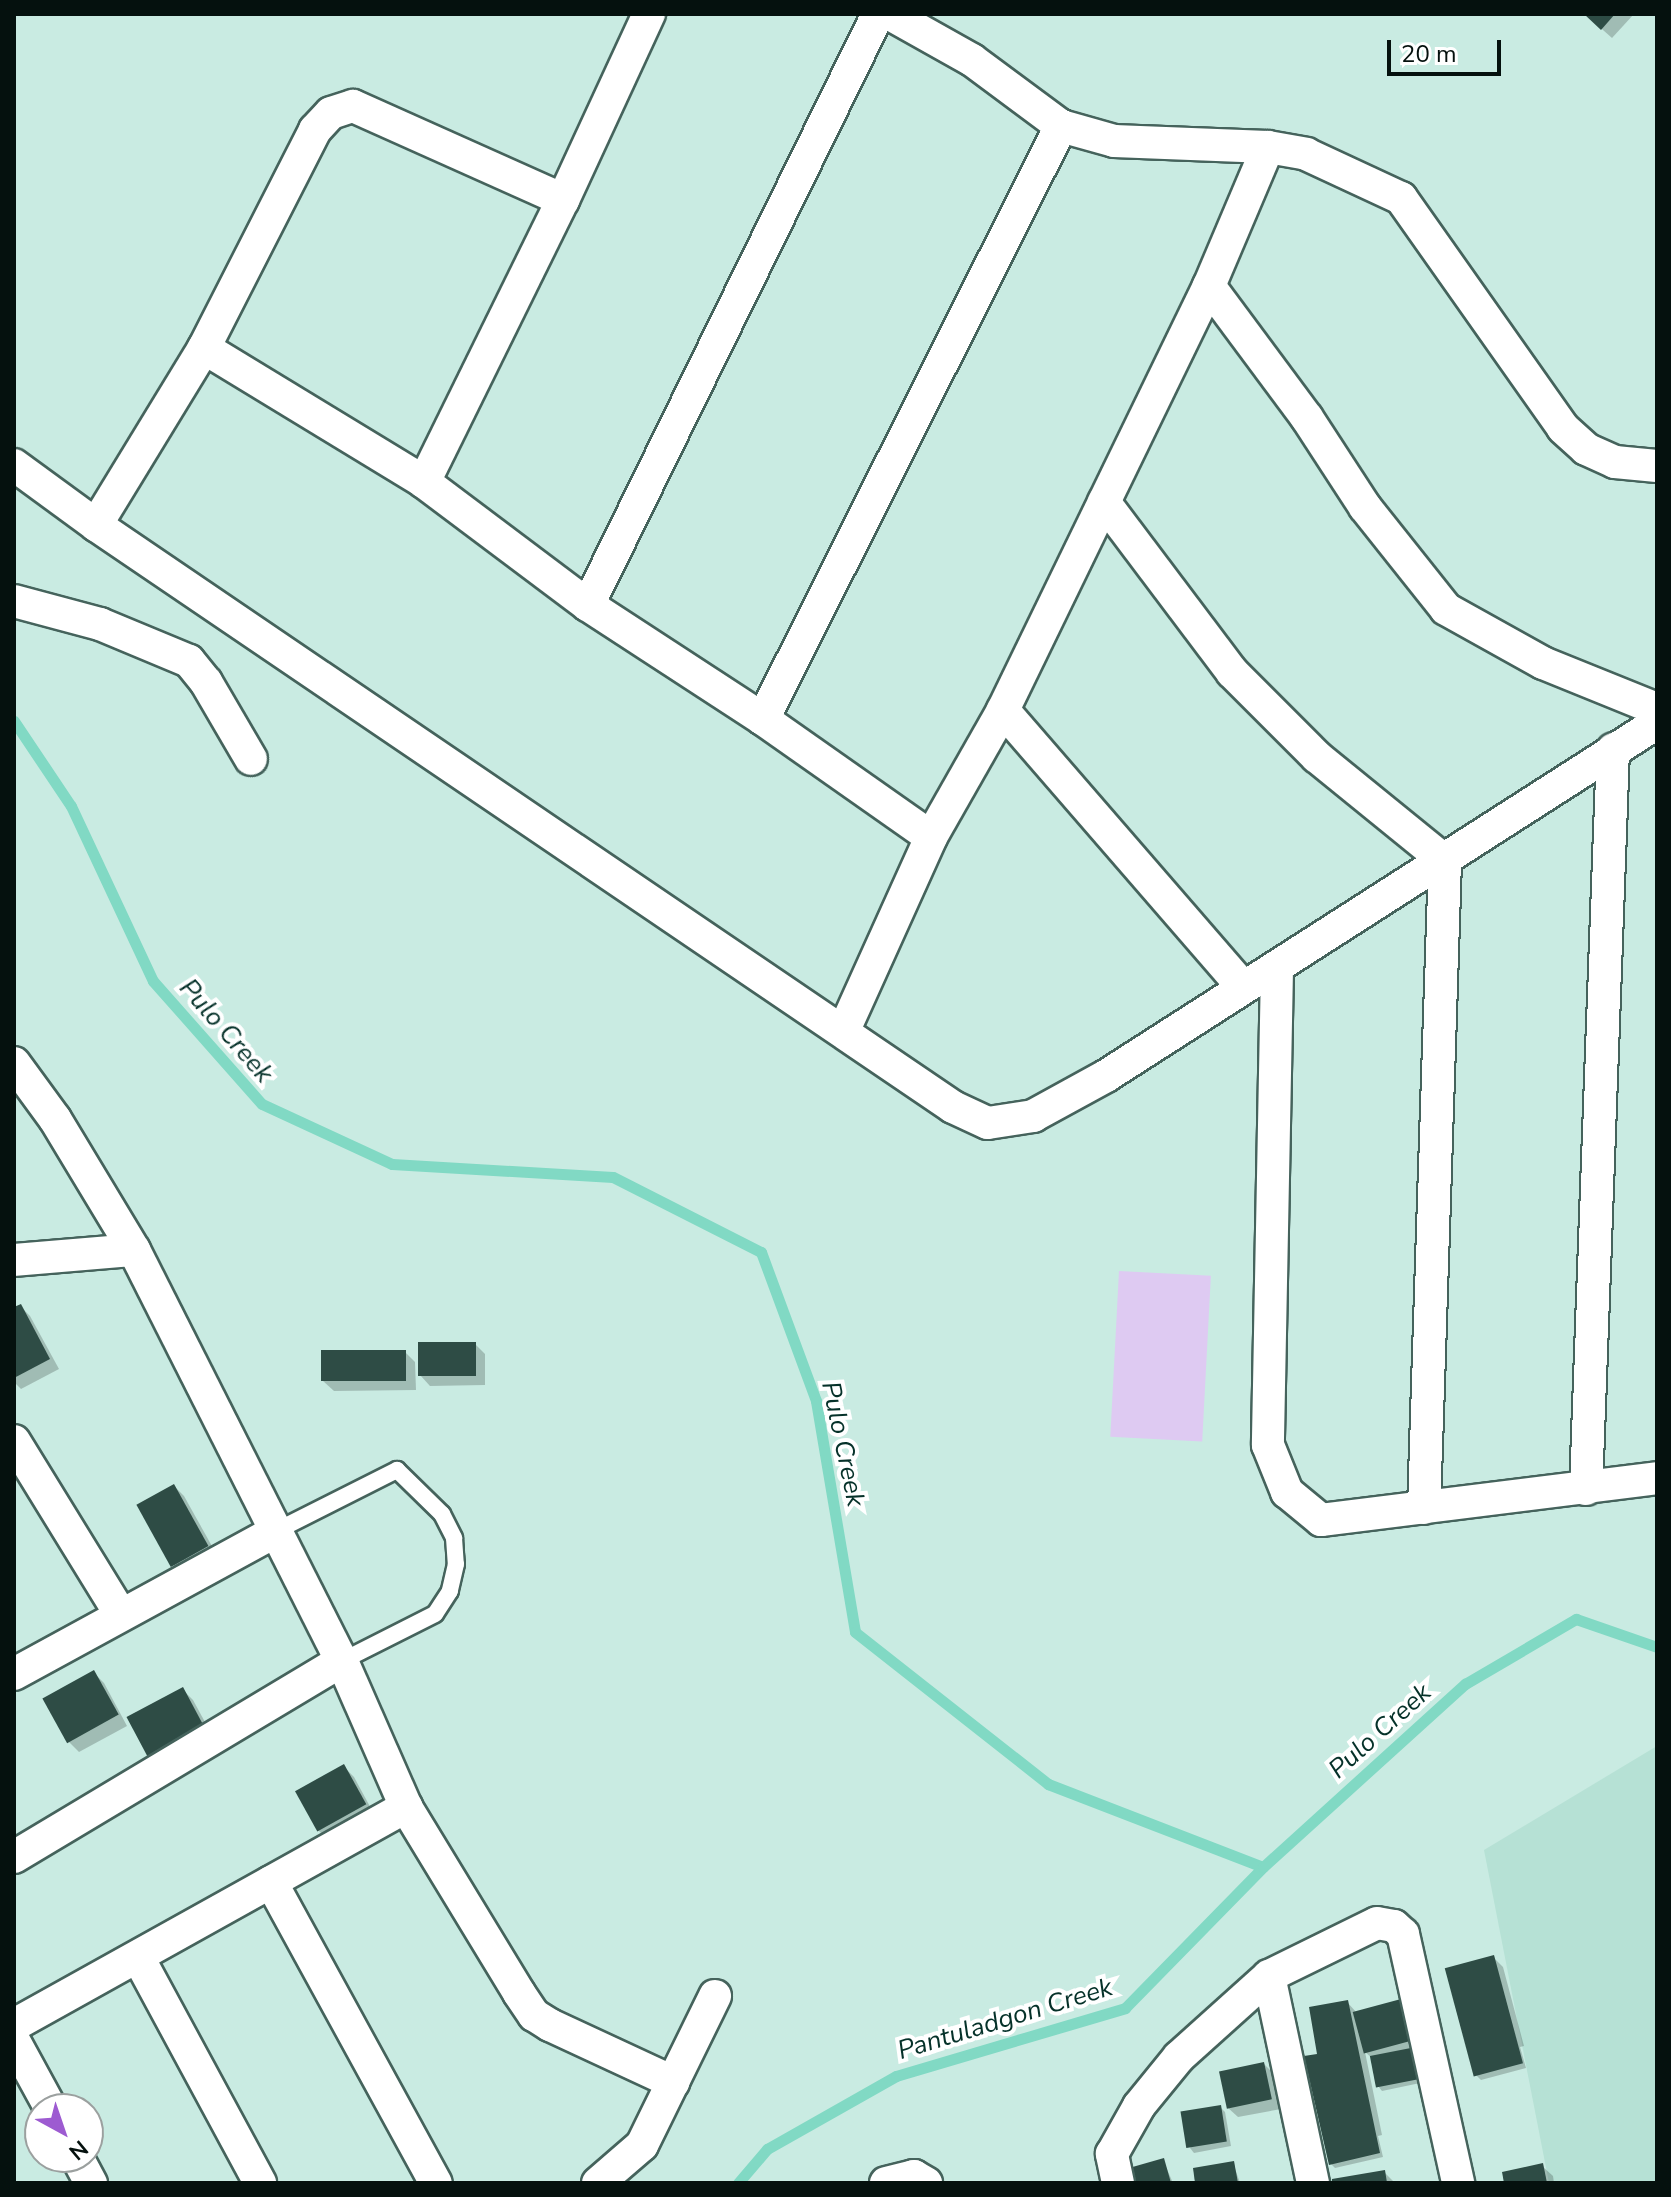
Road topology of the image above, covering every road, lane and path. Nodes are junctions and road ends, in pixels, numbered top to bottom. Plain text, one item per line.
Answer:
1 (649, 14) edge
2 (878, 14) edge
3 (890, 14) edge
4 (1061, 126) junction
5 (1268, 147) junction
6 (563, 200) junction
7 (1209, 286) junction
8 (204, 348) junction
9 (14, 465) edge
10 (1657, 466) edge
11 (424, 482) junction
12 (1104, 502) junction
13 (96, 525) junction
14 (14, 601) edge
15 (588, 605) junction
16 (1657, 709) edge
17 (1003, 710) junction
18 (763, 719) junction
19 (1657, 723) edge
20 (1613, 749) junction
21 (251, 759) dead end
22 (931, 837) junction
23 (1445, 861) junction
24 (1277, 969) junction
25 (1242, 986) junction
26 (844, 1030) junction
27 (14, 1063) edge
28 (134, 1250) junction
29 (14, 1260) edge
30 (14, 1441) edge
31 (1657, 1478) edge
32 (1586, 1489) junction
33 (1424, 1508) junction
34 (274, 1532) junction
35 (121, 1615) junction
36 (342, 1661) junction
37 (14, 1674) edge
38 (406, 1807) junction
39 (14, 1857) edge
40 (271, 1882) junction
41 (138, 1957) junction
42 (1269, 1976) junction
43 (715, 1996) dead end
44 (14, 2025) edge
45 (14, 2041) edge
46 (673, 2082) junction
47 (42, 2093) edge
48 (260, 2183) edge
49 (436, 2183) edge
50 (598, 2183) edge
51 (886, 2183) edge
52 (926, 2183) edge
53 (1118, 2183) edge
54 (1313, 2183) edge
55 (1458, 2183) edge

1 - 6 street
2 - 15 street
3 - 4 street
4 - 5 street
4 - 18 street
5 - 7 street
5 - 10 street
6 - 8 street
6 - 11 street
7 - 12 street
7 - 16 street
8 - 11 street
8 - 13 street
9 - 13 street
11 - 15 street
12 - 17 street
12 - 23 street
13 - 26 street
14 - 21 street
15 - 18 street
17 - 22 street
17 - 25 street
18 - 22 street
19 - 20 street
20 - 23 street
20 - 32 street
22 - 26 street
23 - 24 street
23 - 33 street
24 - 25 street
24 - 33 street
25 - 26 street
27 - 28 street
28 - 29 street
28 - 34 street
30 - 35 street
31 - 32 street
32 - 33 street
34 - 35 street
34 - 36 street
34 - 36 lane
35 - 37 street
36 - 38 street
36 - 39 street
38 - 40 street
38 - 46 street
40 - 41 street
40 - 49 street
41 - 44 street
41 - 48 street
42 - 53 street
42 - 54 street
42 - 55 street
43 - 46 street
45 - 47 street
46 - 50 street
51 - 52 street

